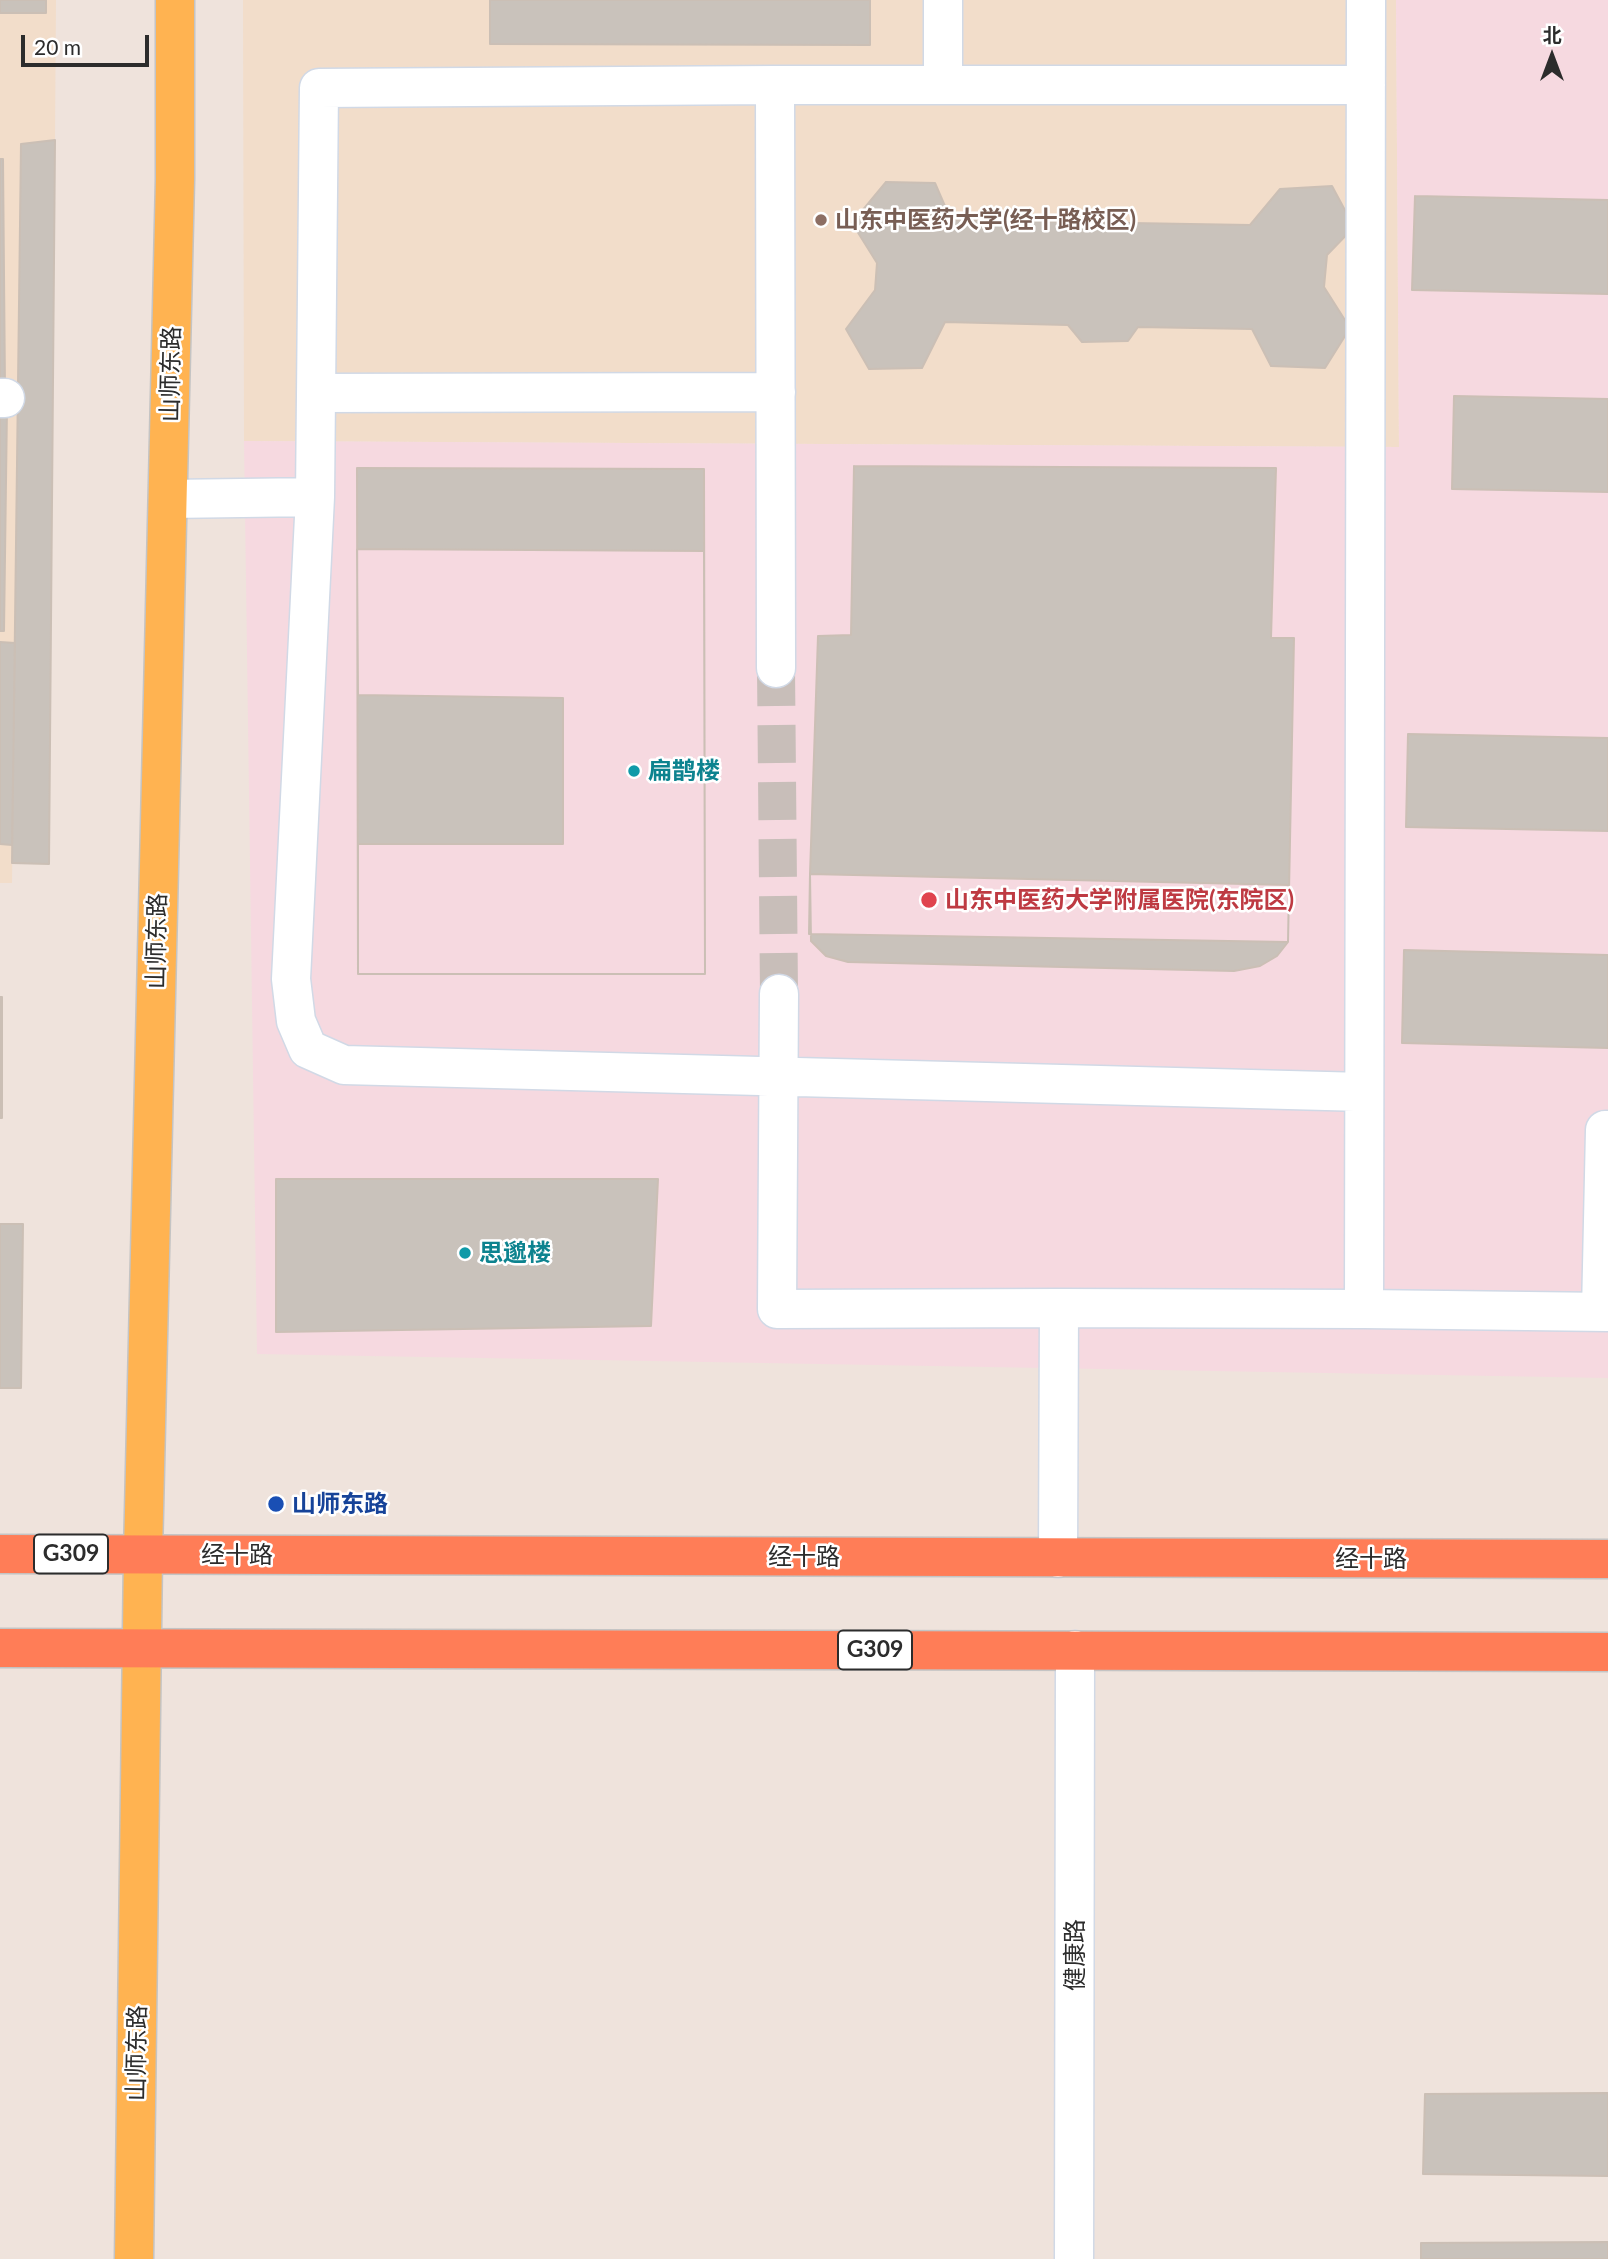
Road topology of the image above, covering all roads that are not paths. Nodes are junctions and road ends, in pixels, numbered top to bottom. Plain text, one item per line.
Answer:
1 (175, 0) edge
2 (943, 0) edge
3 (1366, 0) edge
4 (775, 85) junction
5 (943, 85) junction
6 (1366, 85) junction
7 (776, 392) junction
8 (317, 393) junction
9 (315, 498) junction
10 (168, 499) junction
11 (776, 668) tunnel mouth
12 (779, 994) tunnel mouth
13 (777, 1077) junction
14 (1364, 1092) junction
15 (1608, 1130) edge
16 (1059, 1308) junction
17 (1364, 1309) junction
18 (1605, 1312) edge
19 (0, 1554) edge
20 (142, 1554) junction
21 (1058, 1558) junction
22 (1608, 1559) edge
23 (0, 1648) edge
24 (141, 1648) junction
25 (1075, 1650) junction
26 (1608, 1652) edge
27 (134, 2259) edge
28 (1074, 2259) edge

1 - 10 main road, 山师东路
2 - 5 street
3 - 6 street
4 - 5 street
4 - 7 street
4 - 8 street
5 - 6 street
6 - 14 street
7 - 8 street
7 - 11 street
8 - 9 street
9 - 10 street
9 - 13 street
10 - 20 main road, 山师东路
12 - 13 street
13 - 14 street
13 - 16 street
14 - 17 street
15 - 18 street
16 - 17 street
16 - 21 street
17 - 18 street
19 - 20 highway, 经十路 / G309
20 - 21 highway, 经十路 / G309
20 - 24 main road, 山师东路
21 - 22 highway, 经十路 / G309
23 - 24 highway, G309
24 - 25 highway, G309
24 - 27 main road, 山师东路
25 - 26 highway, G309
25 - 28 street, 健康路

